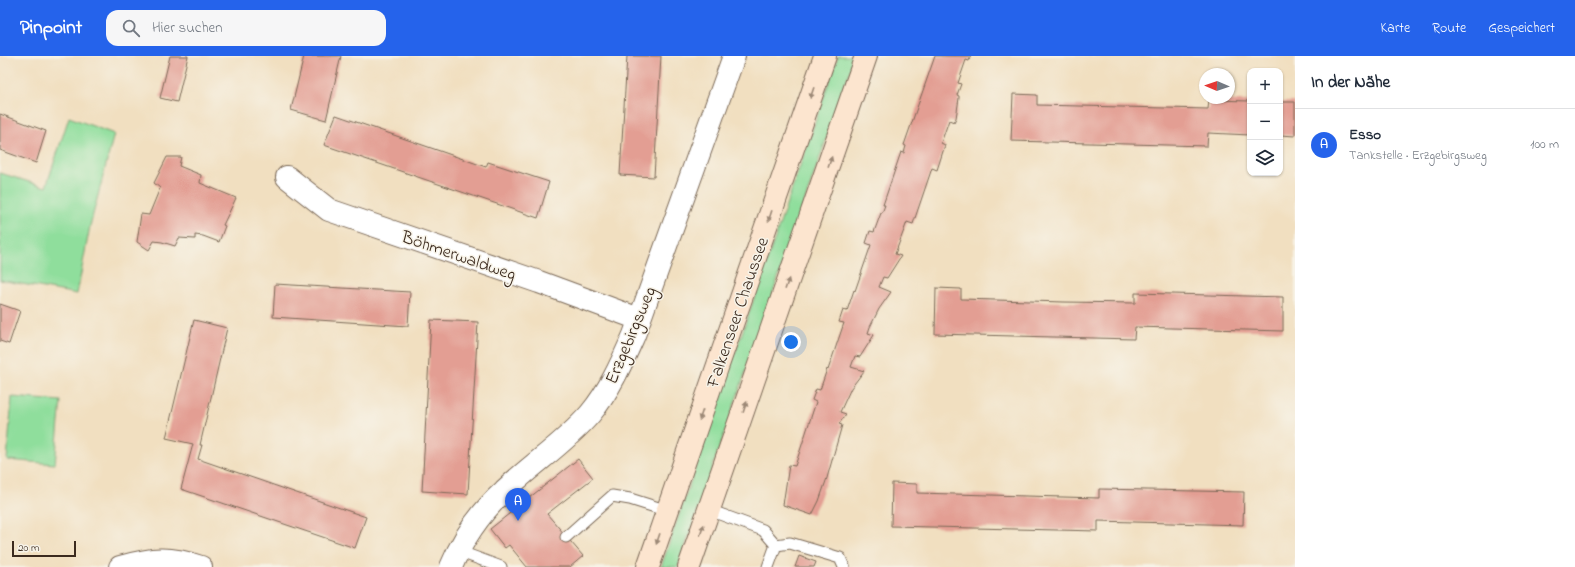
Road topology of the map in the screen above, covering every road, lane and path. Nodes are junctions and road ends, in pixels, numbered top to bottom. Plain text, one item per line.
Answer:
1 (734, 56) edge
2 (825, 56) edge
3 (866, 56) edge
4 (286, 177) dead end
5 (639, 319) junction
6 (668, 510) junction
7 (709, 510) junction
8 (566, 537) dead end
9 (776, 545) junction
10 (454, 559) edge
11 (120, 567) edge
12 (201, 567) edge
13 (501, 567) edge
14 (648, 567) edge
15 (689, 567) edge
16 (768, 567) edge
17 (844, 567) edge

1 - 5 street, Erzgebirgsweg
2 -> 6 main road, Falkenseer Chaussee
7 -> 3 main road
4 - 5 street, Böhmerwaldweg
5 - 10 street, Erzgebirgsweg
6 - 8 lane
6 -> 14 main road, Falkenseer Chaussee
7 - 9 lane
15 -> 7 main road
9 - 16 lane
9 - 17 lane
10 - 13 lane
11 - 12 street

